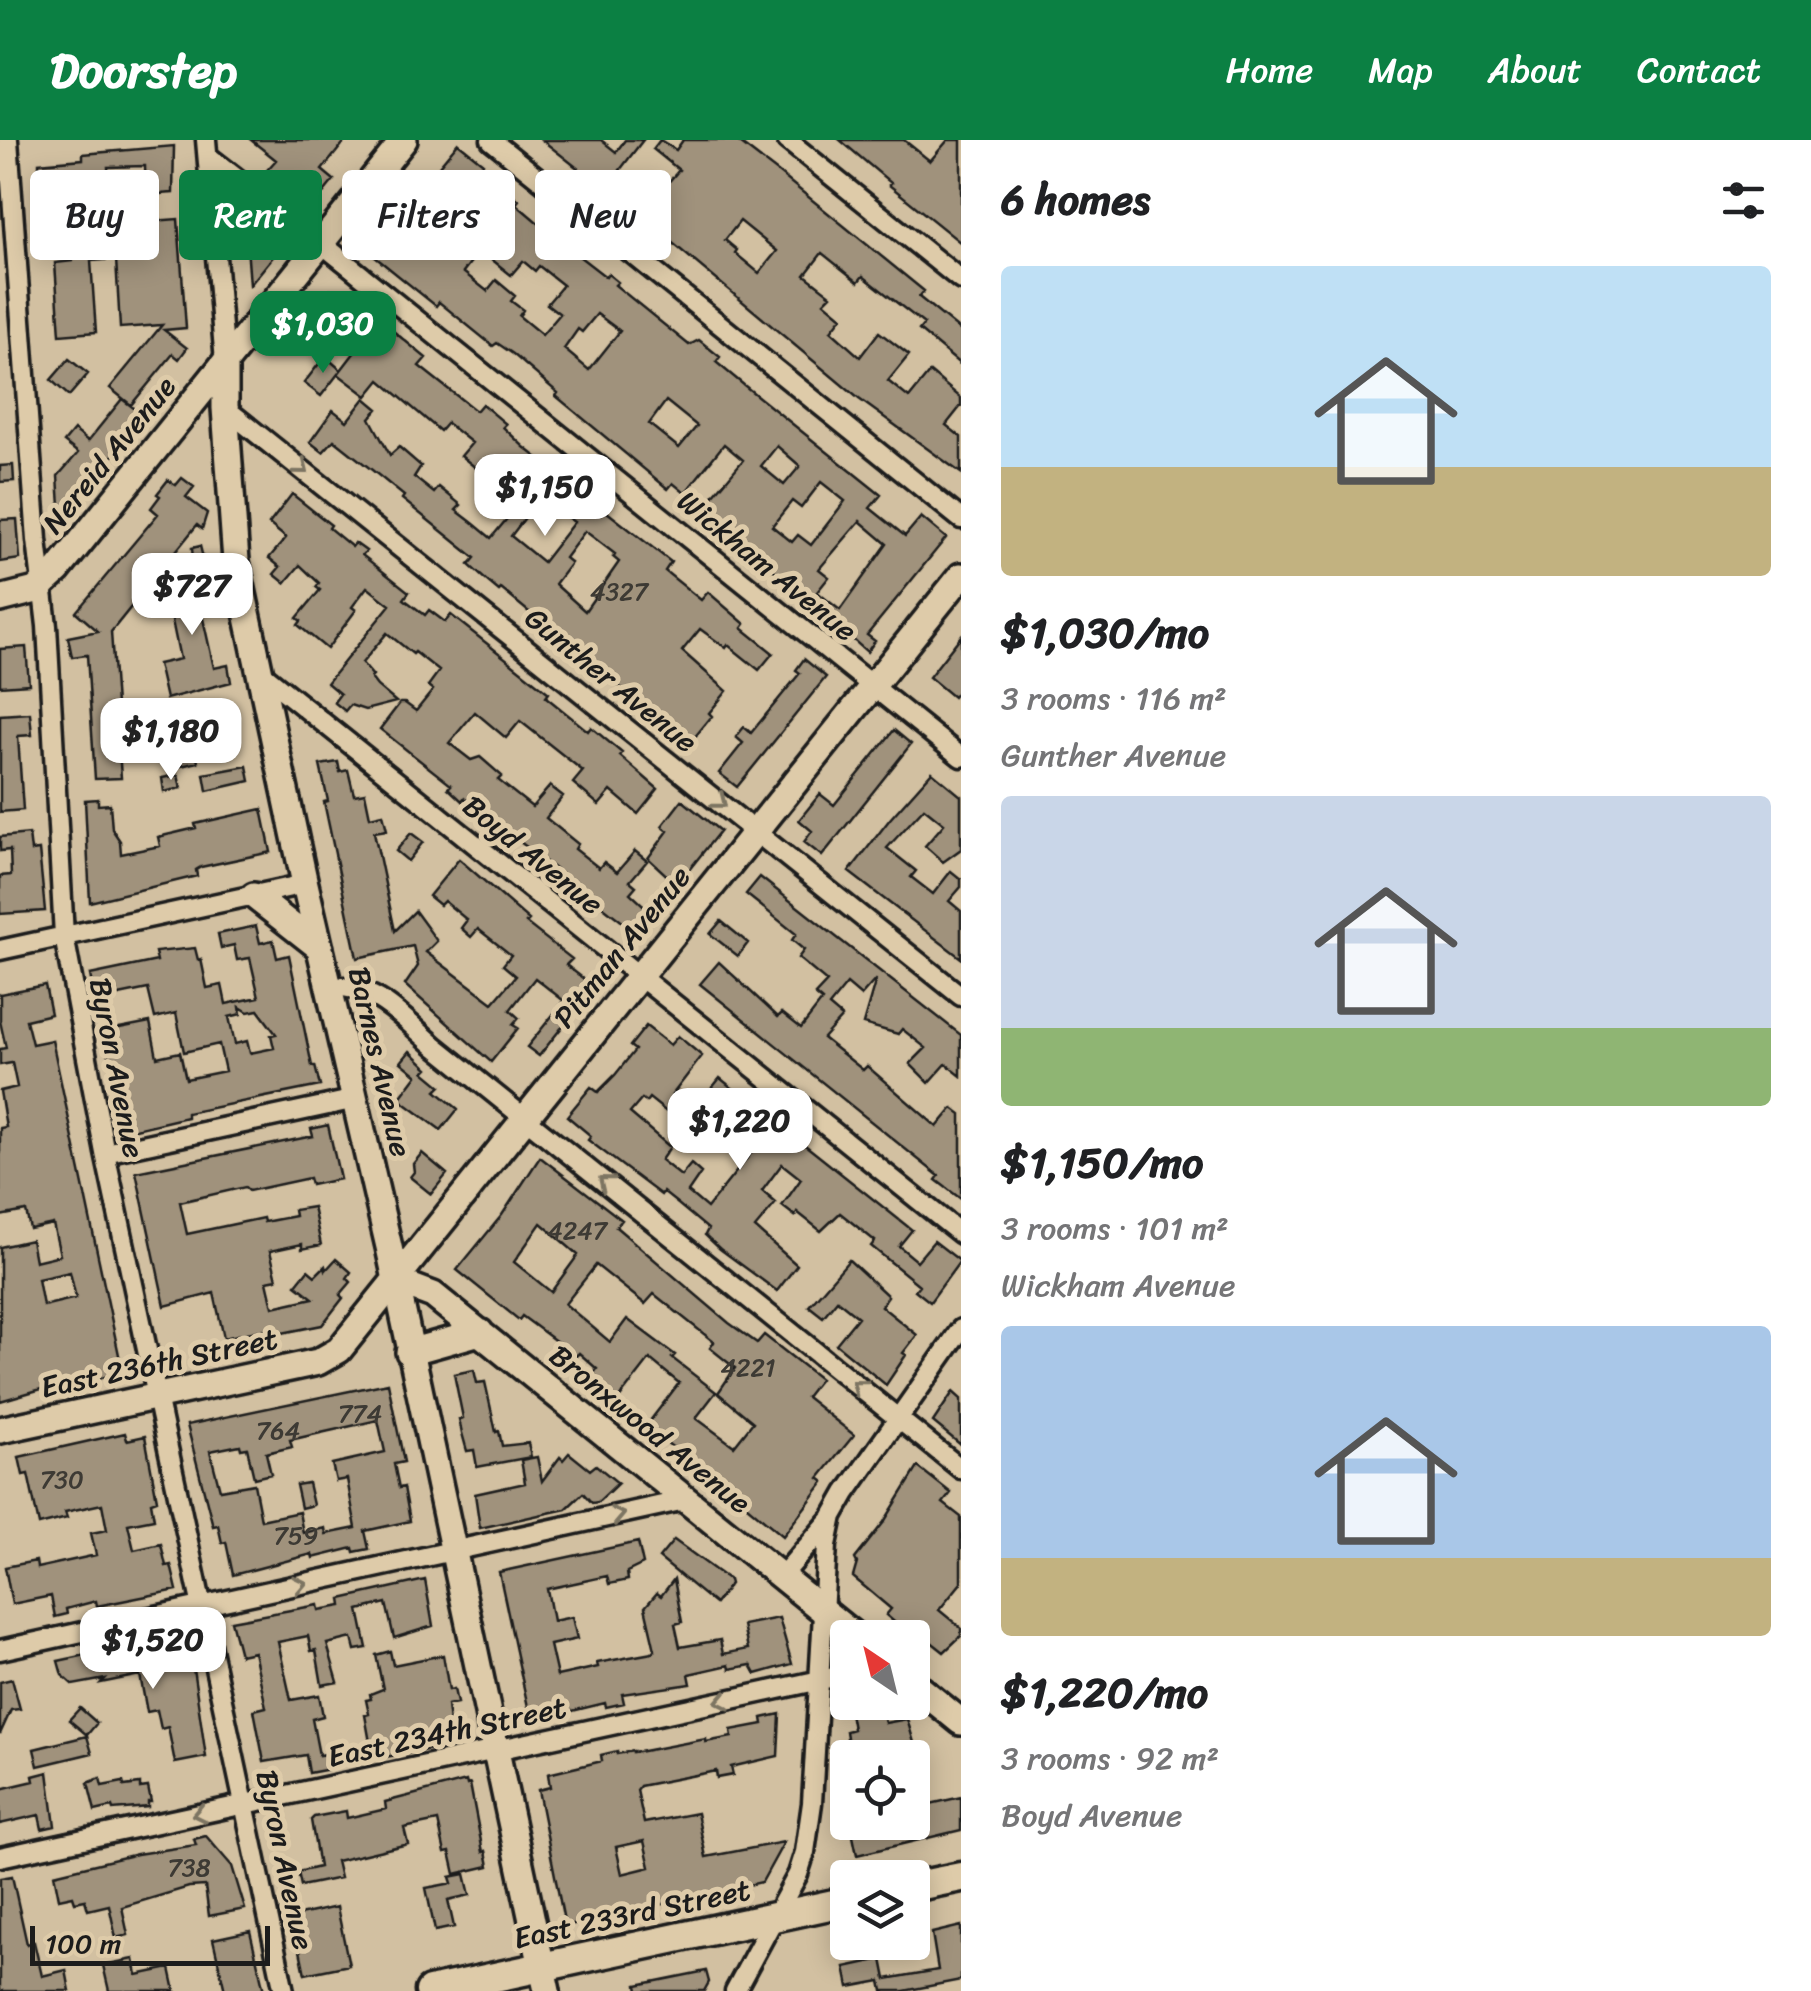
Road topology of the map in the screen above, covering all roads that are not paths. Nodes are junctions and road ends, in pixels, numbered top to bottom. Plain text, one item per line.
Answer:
1 (8, 140) edge
2 (404, 140) edge
3 (491, 140) edge
4 (786, 140) edge
5 (208, 149) edge
6 (233, 170) edge
7 (322, 242) edge
8 (322, 244) edge
9 (307, 260) edge
10 (961, 280) edge
11 (225, 362) junction
12 (225, 408) junction
13 (961, 519) edge
14 (961, 576) edge
15 (43, 586) junction
16 (0, 599) edge
17 (258, 670) junction
18 (873, 686) junction
19 (961, 757) edge
20 (757, 831) junction
21 (305, 884) junction
22 (254, 896) junction
23 (64, 936) junction
24 (320, 948) junction
25 (0, 950) edge
26 (640, 976) junction
27 (330, 986) junction
28 (961, 996) edge
29 (356, 1099) junction
30 (526, 1119) junction
31 (105, 1153) junction
32 (961, 1234) edge
33 (396, 1280) junction
34 (961, 1329) edge
35 (480, 1332) junction
36 (410, 1352) junction
37 (331, 1356) joint
38 (158, 1396) junction
39 (898, 1418) junction
40 (0, 1430) edge
41 (961, 1469) edge
42 (685, 1500) junction
43 (833, 1516) junction
44 (454, 1550) junction
45 (780, 1577) junction
46 (204, 1605) junction
47 (822, 1610) junction
48 (834, 1620) edge
49 (0, 1650) edge
50 (830, 1678) edge
51 (818, 1680) junction
52 (930, 1697) edge
53 (961, 1722) edge
54 (497, 1750) junction
55 (246, 1804) junction
56 (0, 1857) edge
57 (961, 1877) edge
58 (930, 1883) edge
59 (830, 1906) edge
60 (776, 1916) junction
61 (545, 1979) edge
62 (284, 1991) edge
63 (430, 1991) edge
64 (735, 1991) edge

1 - 15 street, Byron Avenue
2 - 7 street, Nereid Avenue
3 - 13 street
4 - 10 street
5 - 6 street, Wickham Avenue
5 - 11 street, Barnes Avenue
8 - 18 street, Wickham Avenue
9 - 11 street, Nereid Avenue
11 - 12 street, Barnes Avenue
11 - 15 street, Nereid Avenue
12 - 17 street, Barnes Avenue
12 -> 20 street, Gunther Avenue
14 - 18 street, Pitman Avenue
15 - 16 street
15 - 23 street, Byron Avenue
17 - 21 street, Barnes Avenue
17 - 26 street, Boyd Avenue
18 - 19 street, Wickham Avenue
18 - 20 street, Pitman Avenue
20 - 26 street, Pitman Avenue
20 - 28 street, Gunther Avenue
21 - 22 street
21 - 24 street, Barnes Avenue
22 - 23 street
22 - 24 street
23 - 25 street
23 - 31 street, Byron Avenue
24 - 27 street, Barnes Avenue
26 - 30 street, Pitman Avenue
26 - 32 street, Boyd Avenue
27 - 29 street, Barnes Avenue
27 - 30 street
29 - 31 street
29 - 33 street, Barnes Avenue
30 - 33 street, Pitman Avenue
39 -> 30 street
31 - 38 street, Byron Avenue
33 - 35 street, Bronxwood Avenue
33 - 36 street, Barnes Avenue
33 - 37 street, Pitman Avenue
34 - 39 street
35 - 36 street
35 - 42 street, Bronxwood Avenue
36 - 44 street, Barnes Avenue
37 - 38 street, East 236th Street
38 - 40 street, East 236th Street
38 - 46 street, Byron Avenue
39 - 41 street
39 - 43 street
44 -> 42 street
42 - 45 street, Bronxwood Avenue
43 - 45 street
43 - 47 street
46 -> 44 street
44 - 54 street, Barnes Avenue
45 - 47 street, Bronxwood Avenue
46 - 49 street
46 - 55 street, Byron Avenue
47 - 48 street, Bronxwood Avenue
47 - 51 street
50 - 51 street, East 234th Street
51 -> 54 street, East 234th Street
51 - 60 street
52 - 53 street
54 - 55 street, East 234th Street
54 - 61 street, Barnes Avenue
55 -> 56 street, East 234th Street
55 - 62 street, Byron Avenue
57 - 58 main road
59 - 60 main road, East 233rd Street
60 - 61 main road, East 233rd Street
60 - 64 street
61 - 63 main road, East 233rd Street

